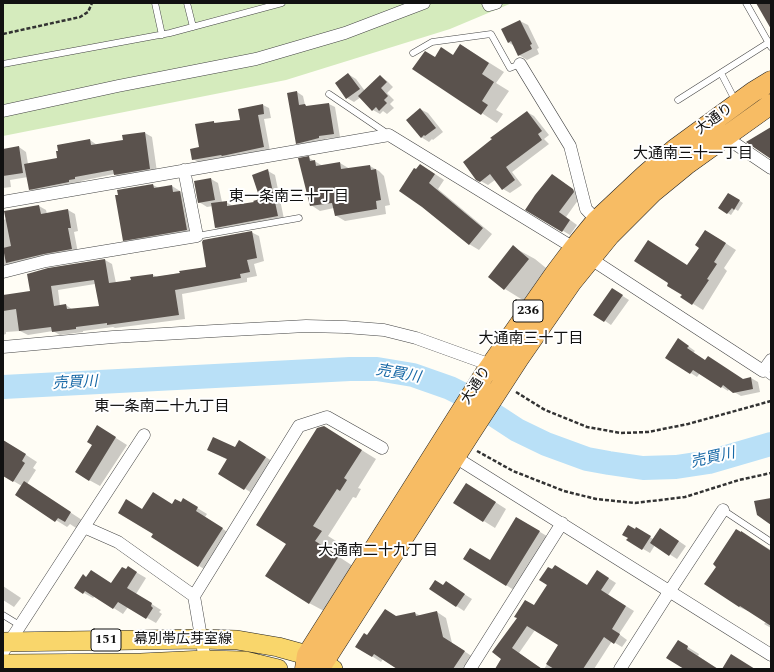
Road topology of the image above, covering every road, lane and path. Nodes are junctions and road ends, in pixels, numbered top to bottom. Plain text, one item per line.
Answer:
1 (92, 3) edge
2 (155, 3) edge
3 (187, 3) edge
4 (282, 3) edge
5 (424, 3) edge
6 (488, 3) edge
7 (496, 3) edge
8 (746, 3) edge
9 (193, 27) junction
10 (3, 34) edge
11 (162, 35) junction
12 (770, 43) edge
13 (413, 53) dead end
14 (3, 64) edge
15 (520, 64) joint
16 (721, 73) junction
17 (771, 81) edge
18 (329, 94) dead end
19 (678, 100) dead end
20 (737, 103) junction
21 (771, 104) edge
22 (3, 111) edge
23 (720, 128) junction
24 (389, 135) junction
25 (771, 168) edge
26 (184, 170) junction
27 (3, 202) edge
28 (299, 218) dead end
29 (596, 221) junction
30 (610, 235) junction
31 (198, 236) junction
32 (582, 254) junction
33 (3, 272) edge
34 (3, 347) edge
35 (771, 360) edge
36 (488, 370) junction
37 (767, 374) edge
38 (505, 388) junction
39 (771, 401) edge
40 (144, 435) dead end
41 (460, 440) junction
42 (382, 448) dead end
43 (771, 473) edge
44 (723, 510) joint
45 (562, 523) junction
46 (84, 527) junction
47 (771, 542) edge
48 (669, 592) junction
49 (194, 596) junction
50 (3, 615) edge
51 (201, 639) junction
52 (9, 640) edge
53 (771, 655) edge
54 (205, 660) junction
55 (3, 664) edge
56 (317, 665) edge
57 (140, 666) edge
58 (278, 669) edge
59 (470, 669) edge
60 (620, 669) edge

1 - 10 path
2 - 11 lane
3 - 9 lane
4 - 9 lane
5 - 22 street
6 - 7 street
8 - 12 lane
9 - 11 lane
11 - 14 lane
12 - 16 lane
13 - 15 lane
15 - 29 street
16 - 19 lane
16 - 20 lane
17 - 20 highway, 大通り / 236
18 - 24 lane
20 - 23 highway, 大通り / 236
21 - 23 highway, 大通り / 236
23 - 25 street
23 - 29 highway, 大通り / 236
23 - 30 highway, 大通り / 236
24 - 26 street
24 - 32 street
26 - 27 street
26 - 31 street
28 - 31 lane
29 - 30 street
29 - 32 highway, 大通り / 236
30 - 32 highway, 大通り / 236
31 - 33 street
32 - 36 highway, 大通り / 236
32 - 37 street
32 - 38 highway, 大通り / 236
34 - 36 street
35 - 37 street
36 - 41 highway, 大通り / 236
38 - 39 path
38 - 41 highway, 大通り / 236
40 - 46 street
41 - 43 path
41 - 45 street
41 - 56 highway, 大通り / 236
41 - 56 highway, 大通り / 236
42 - 49 street
44 - 47 lane
44 - 48 street
45 - 48 street
45 - 59 street
46 - 49 street
46 - 52 street
48 - 53 street
48 - 60 street
49 - 51 street
50 - 52 lane
51 - 52 main road, 幕別帯広芽室線 / 151
51 - 54 street
51 - 56 main road, 幕別帯広芽室線 / 151
54 - 57 main road, 幕別帯広芽室線 / 151
54 - 58 main road, 幕別帯広芽室線 / 151
55 - 57 main road, 幕別帯広芽室線 / 151

